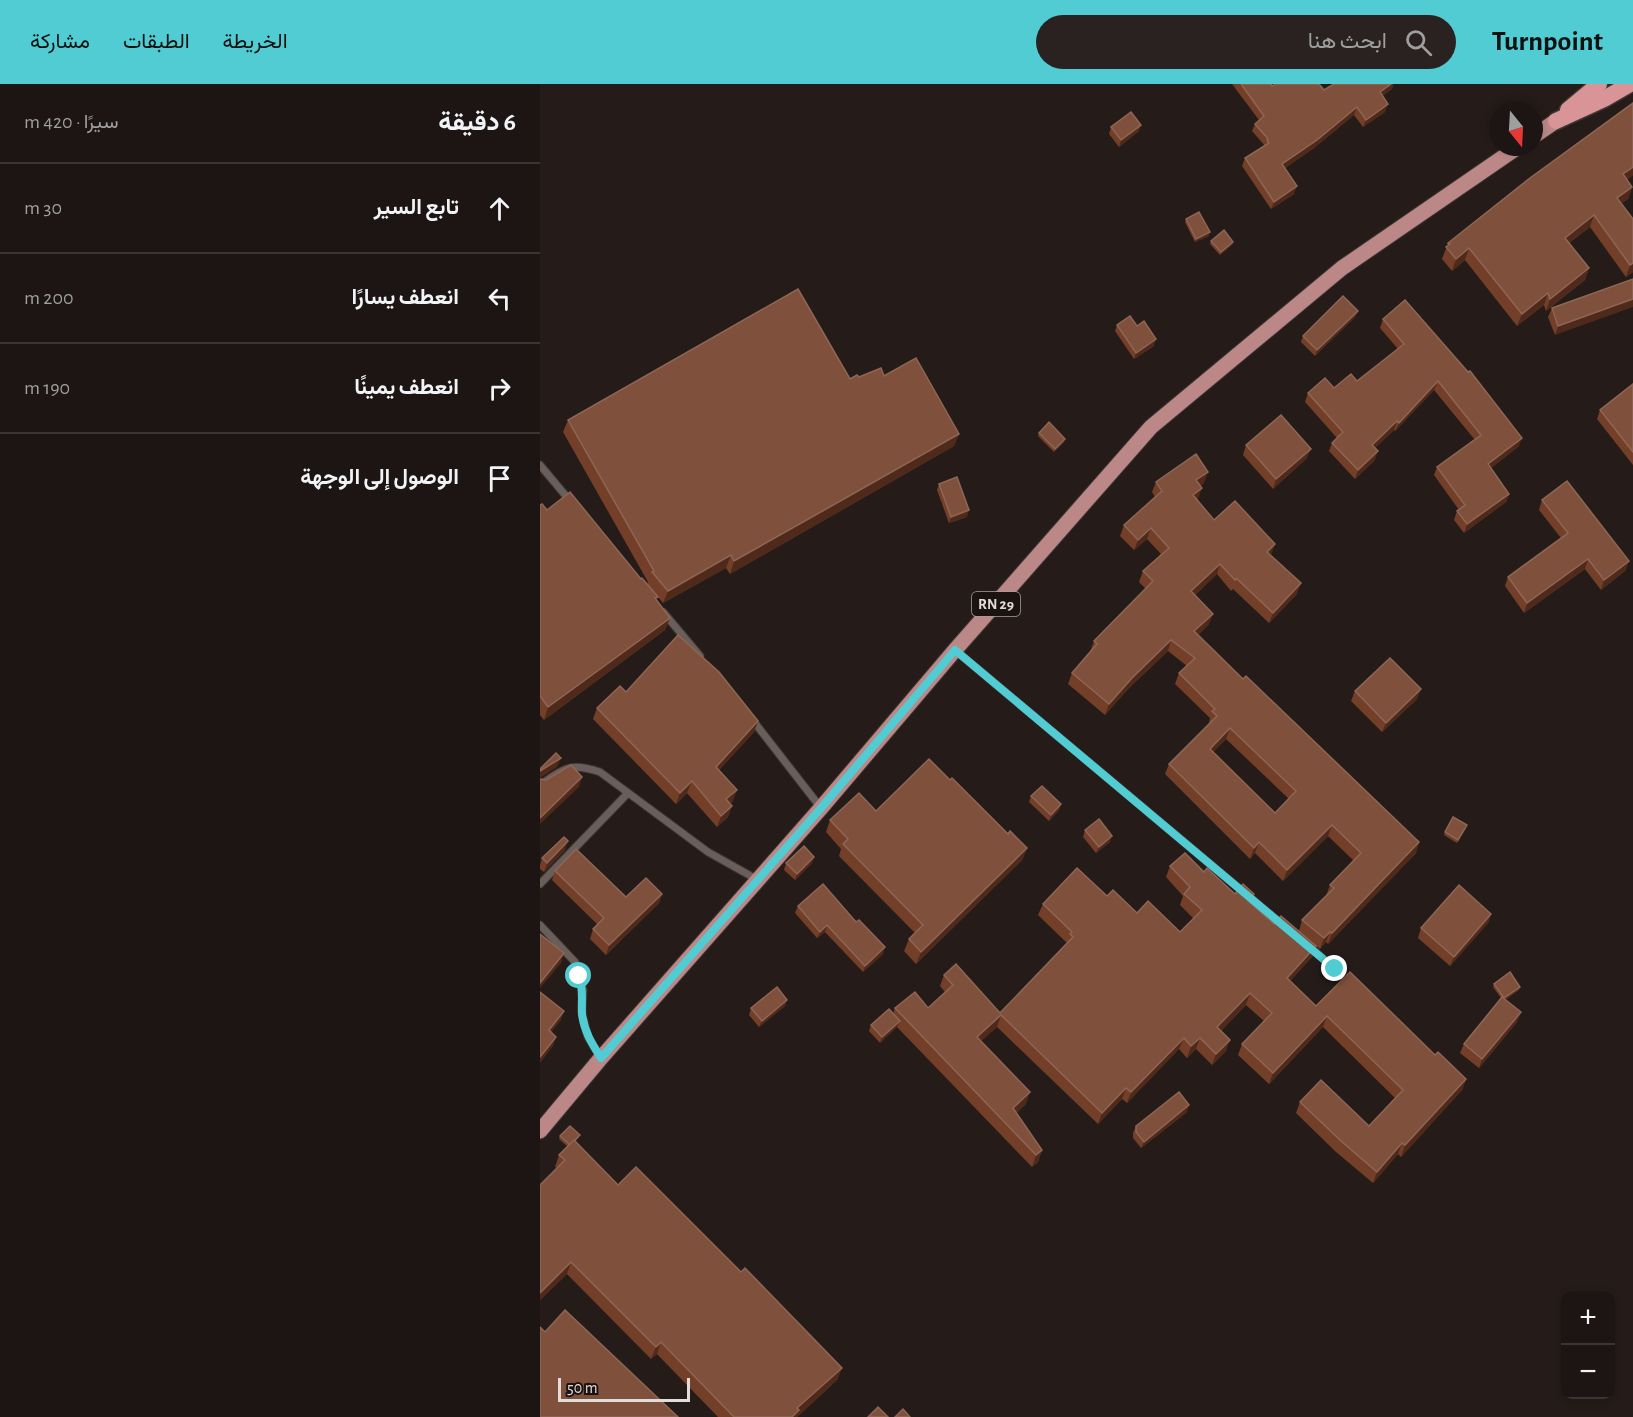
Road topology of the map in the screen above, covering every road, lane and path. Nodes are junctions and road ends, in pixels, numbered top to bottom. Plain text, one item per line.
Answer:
1 (1599, 84) edge
2 (1630, 84) edge
3 (1556, 121) junction
4 (1543, 130) edge
5 (1505, 156) edge
6 (540, 465) edge
7 (578, 510) edge
8 (659, 606) edge
9 (955, 650) junction
10 (703, 659) edge
11 (746, 712) edge
12 (540, 785) edge
13 (628, 793) junction
14 (821, 808) junction
15 (758, 880) junction
16 (540, 884) edge
17 (540, 925) edge
18 (1290, 931) edge
19 (1299, 938) edge
20 (1335, 969) dead end
21 (601, 1058) junction
22 (540, 1131) edge

1 - 3 highway
2 - 3 highway
3 - 4 main road
5 - 9 main road, RN 29
6 - 7 lane
8 - 10 lane
9 - 14 main road, RN 29
9 - 18 lane
11 - 14 lane
12 - 13 lane
13 - 15 lane
13 - 16 lane
14 - 15 main road, RN 29
15 - 21 main road, RN 29
17 - 21 lane
19 - 20 lane
21 - 22 main road, RN 29

